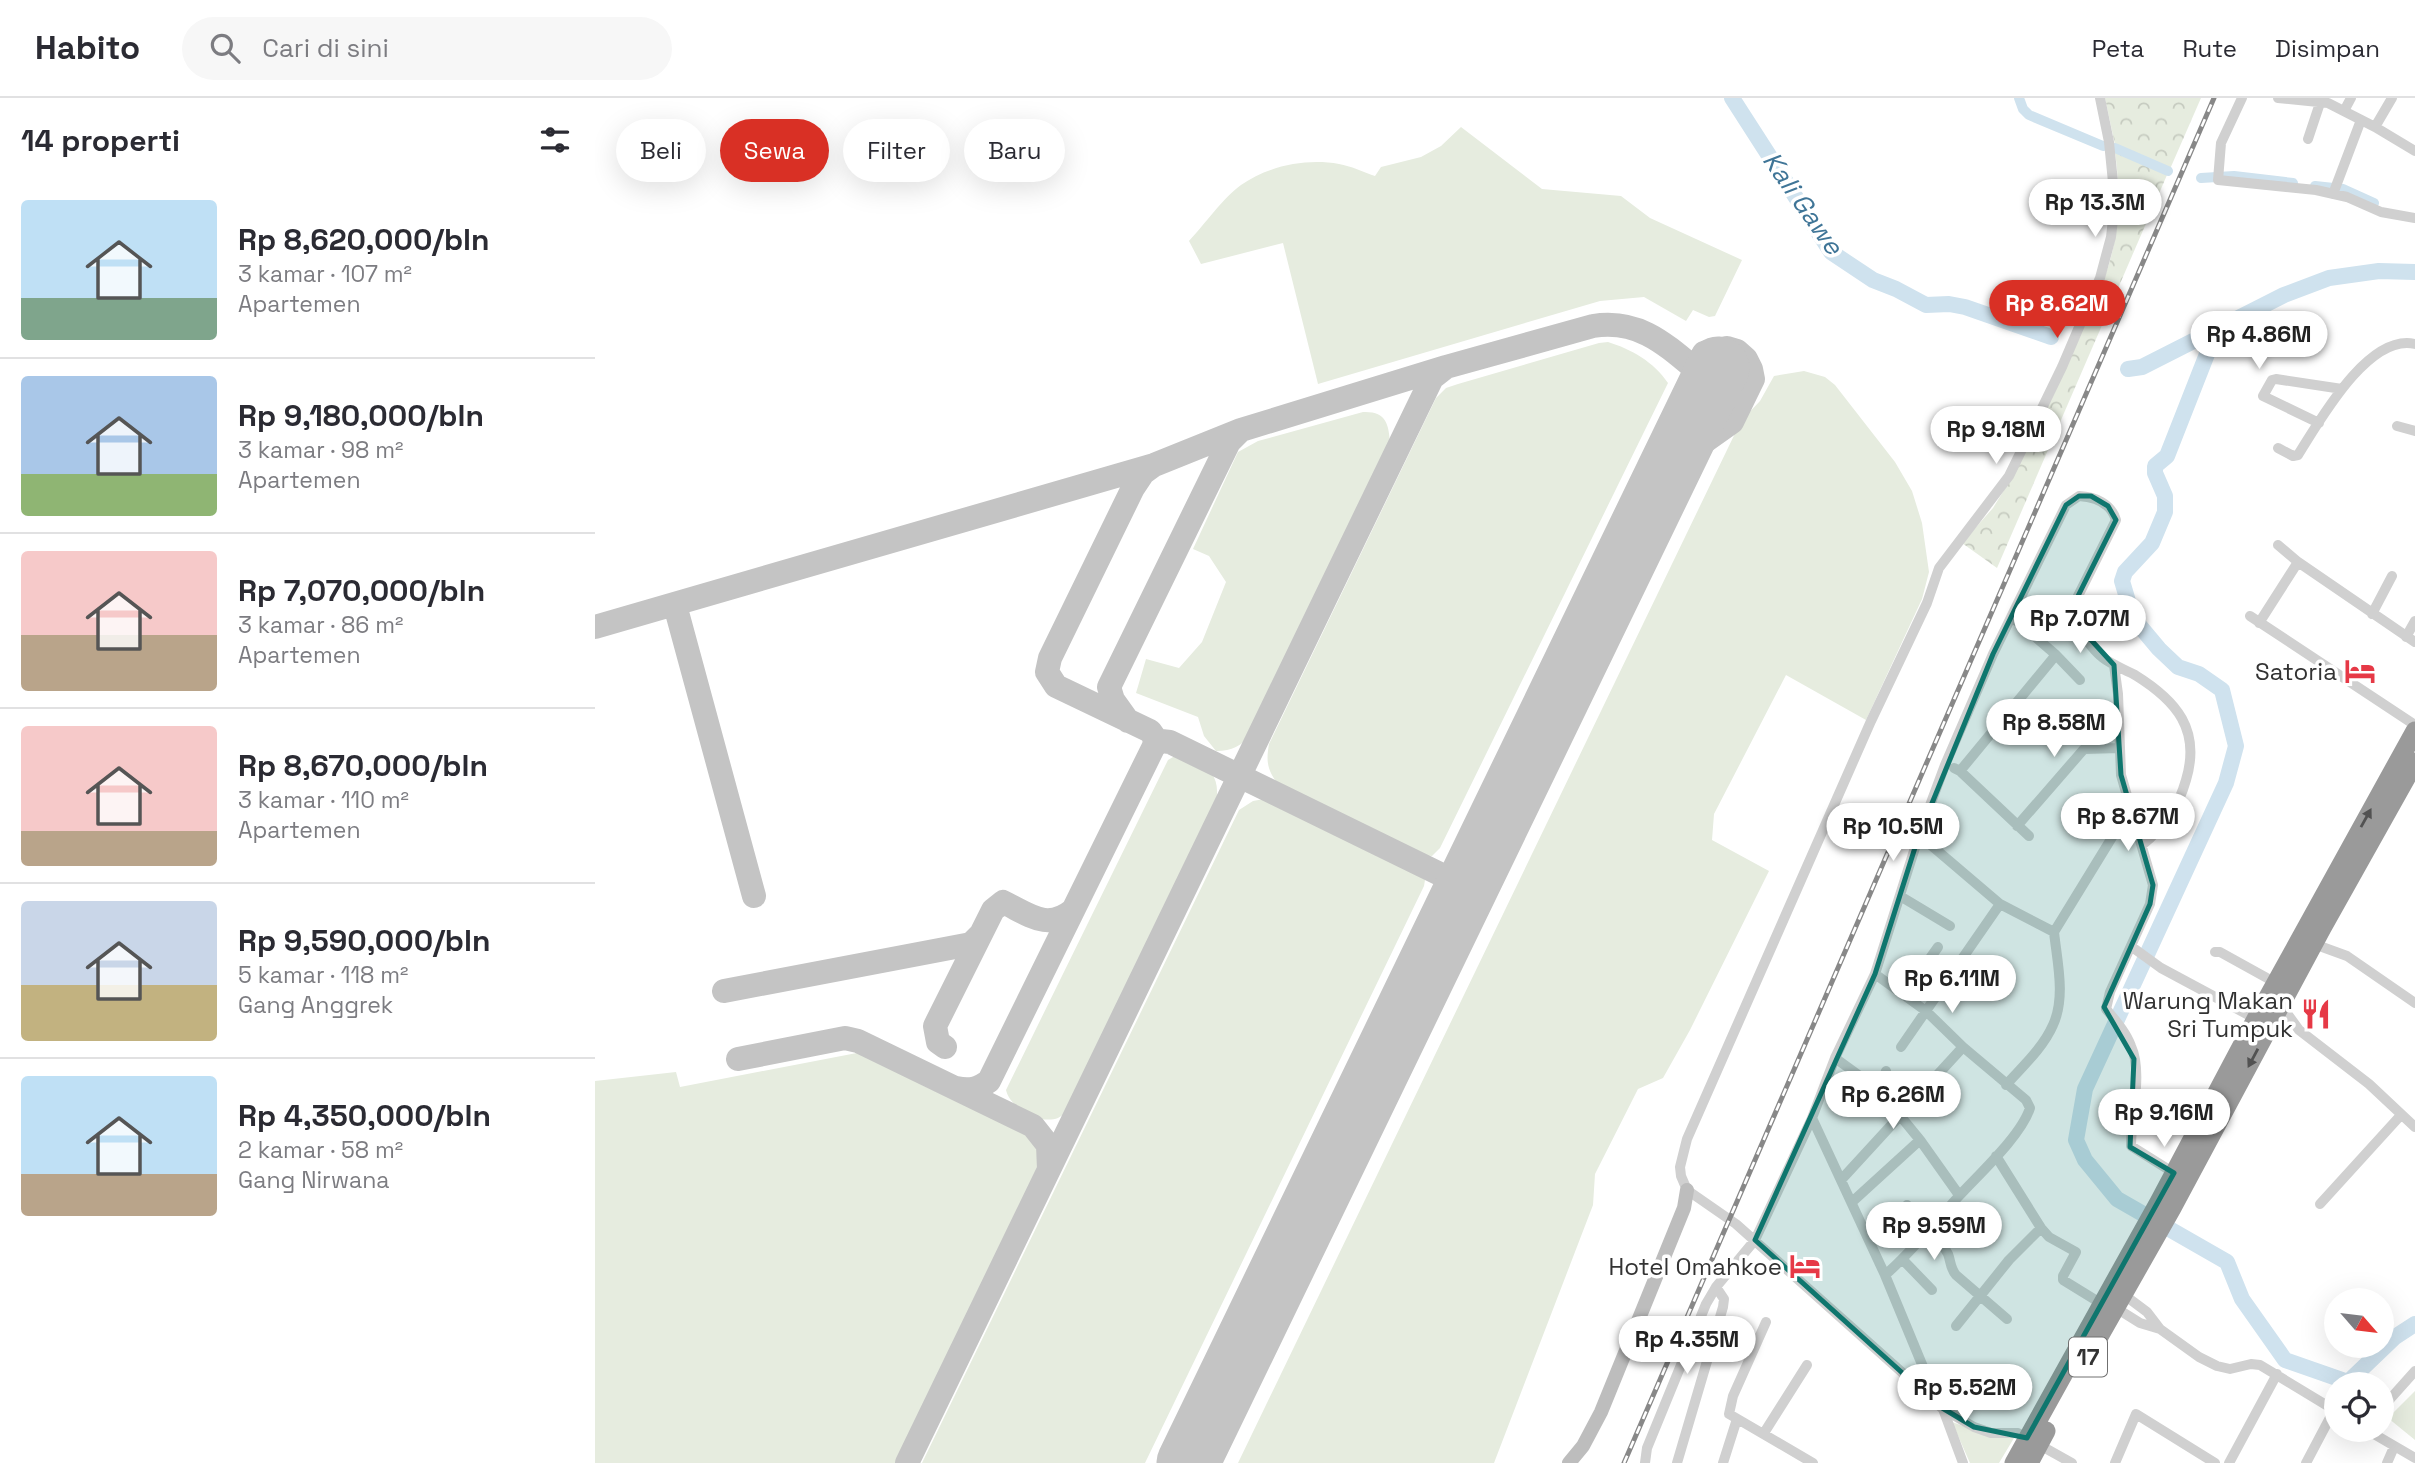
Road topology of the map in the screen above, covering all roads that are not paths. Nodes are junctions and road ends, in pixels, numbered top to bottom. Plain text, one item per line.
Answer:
1 (2100, 98) edge
2 (2242, 98) edge
3 (2278, 98) edge
4 (2351, 98) edge
5 (2392, 98) edge
6 (2326, 102) edge
7 (2344, 111) junction
8 (2361, 120) junction
9 (2375, 127) junction
10 (2308, 139) dead end
11 (2415, 151) edge
12 (2335, 189) junction
13 (2415, 218) edge
14 (2415, 344) edge
15 (2342, 388) junction
16 (2319, 423) junction
17 (2397, 426) dead end
18 (2415, 431) edge
19 (2279, 448) dead end
20 (2278, 545) dead end
21 (2298, 562) junction
22 (2392, 576) dead end
23 (2372, 614) junction
24 (2012, 617) junction
25 (2415, 621) edge
26 (2411, 640) edge
27 (2055, 656) junction
28 (2114, 665) junction
29 (2080, 680) dead end
30 (2415, 725) edge
31 (2415, 731) edge
32 (2120, 748) junction
33 (1945, 765) junction
34 (1960, 771) junction
35 (2412, 773) edge
36 (2130, 807) junction
37 (2017, 826) junction
38 (1919, 835) junction
39 (2029, 836) dead end
40 (2142, 845) junction
41 (1900, 896) junction
42 (2000, 904) junction
43 (1950, 926) dead end
44 (2054, 932) junction
45 (2314, 944) junction
46 (1938, 947) dead end
47 (2132, 947) junction
48 (2215, 952) dead end
49 (1875, 974) junction
50 (2276, 983) junction
51 (1904, 995) junction
52 (2415, 1003) edge
53 (2281, 1005) junction
54 (1926, 1011) junction
55 (2263, 1022) junction
56 (2299, 1030) junction
57 (1901, 1047) dead end
58 (1963, 1047) junction
59 (1835, 1058) junction
60 (1886, 1071) dead end
61 (2006, 1085) junction
62 (1879, 1090) junction
63 (2401, 1115) junction
64 (1901, 1116) junction
65 (1812, 1118) junction
66 (2415, 1127) edge
67 (1920, 1140) junction
68 (1996, 1156) junction
69 (2174, 1173) junction
70 (1841, 1180) junction
71 (1687, 1191) junction
72 (1959, 1195) junction
73 (1851, 1202) junction
74 (2320, 1204) dead end
75 (1907, 1205) dead end
76 (2166, 1205) junction
77 (1930, 1228) junction
78 (2041, 1228) junction
79 (1755, 1240) junction
80 (1903, 1260) junction
81 (1885, 1275) junction
82 (1716, 1287) junction
83 (1932, 1290) dead end
84 (1979, 1297) junction
85 (2114, 1302) junction
86 (2007, 1319) dead end
87 (1766, 1322) dead end
88 (1956, 1326) dead end
89 (1807, 1364) dead end
90 (2415, 1371) edge
91 (2277, 1374) junction
92 (2394, 1395) edge
93 (2324, 1404) edge
94 (1941, 1407) junction
95 (1737, 1419) junction
96 (2324, 1431) edge
97 (1764, 1433) junction
98 (2033, 1441) junction
99 (2386, 1442) edge
100 (2394, 1447) junction
101 (2415, 1458) edge
102 (2198, 1459) edge
103 (1569, 1463) edge
104 (1644, 1463) edge
105 (1677, 1463) edge
106 (1723, 1463) edge
107 (1813, 1463) edge
108 (1963, 1463) edge
109 (2014, 1463) edge
110 (2029, 1463) edge
111 (2072, 1463) edge
112 (2115, 1463) edge
113 (2215, 1463) edge
114 (2229, 1463) edge
115 (2306, 1463) edge
116 (2388, 1463) edge

1 - 71 street
2 - 12 street
3 - 6 street
4 - 7 street
5 - 9 street
6 - 7 street
6 - 10 street
7 - 8 street
8 - 9 street
8 - 12 street
9 - 11 street
12 - 13 street
14 - 15 street
15 - 16 street
15 - 16 street
16 - 19 street
17 - 18 street
20 - 21 street
21 - 23 street
21 - 30 street
22 - 23 street
23 - 26 street
24 - 27 street
24 - 28 street
24 - 33 street
25 - 26 street
27 - 29 street
27 - 34 street
28 - 32 street
28 - 40 street
50 -> 31 highway, 17
32 - 36 street
32 - 37 street
33 - 34 street
33 - 38 street
34 - 37 street
35 - 45 highway, 17
36 - 40 street
36 - 44 street
37 - 39 street
38 - 41 street
38 - 42 street
40 - 47 street
41 - 43 street
41 - 49 street
42 - 44 street
42 - 54 street
44 - 61 street
45 - 52 street
45 - 53 highway, 17
46 - 51 street
47 - 55 street
47 - 69 street
48 - 50 street
49 - 51 street
49 - 59 street
50 - 55 highway, 17
51 - 54 street
53 - 55 highway, 17
53 - 56 street
54 - 57 street
54 - 58 street
55 - 56 street
55 - 69 highway, 17
55 -> 76 highway, 17
56 - 63 street
58 - 61 street
58 - 64 street
59 - 62 street
59 - 65 street
60 - 62 street
61 - 68 street
62 - 64 street
63 - 66 street
63 - 74 street
64 - 67 street
64 - 70 street
65 - 70 street
65 - 79 street
67 - 72 street
67 - 73 street
68 - 72 street
68 - 78 street
69 - 76 highway, 17
70 - 73 street
71 - 79 street
71 - 103 street
72 - 77 street
73 - 81 street
75 - 77 street
76 - 85 highway, 17
77 - 80 street
77 - 84 street
78 - 84 street
78 - 85 street
79 - 82 street
79 - 94 street
80 - 81 street
80 - 83 street
81 - 94 street
82 - 104 street
82 - 105 street
84 - 86 street
84 - 88 street
85 - 91 street
85 - 98 highway, 17
87 - 95 street
89 - 97 street
90 - 92 street
91 - 93 street
91 - 114 street
94 - 98 street
94 - 108 street
95 - 97 street
95 - 106 street
96 - 115 street
97 - 107 street
98 - 109 highway, 17
98 - 110 highway, 17
98 - 111 street
99 - 100 street
100 - 101 street
100 - 116 street
102 - 112 street
102 - 113 street

